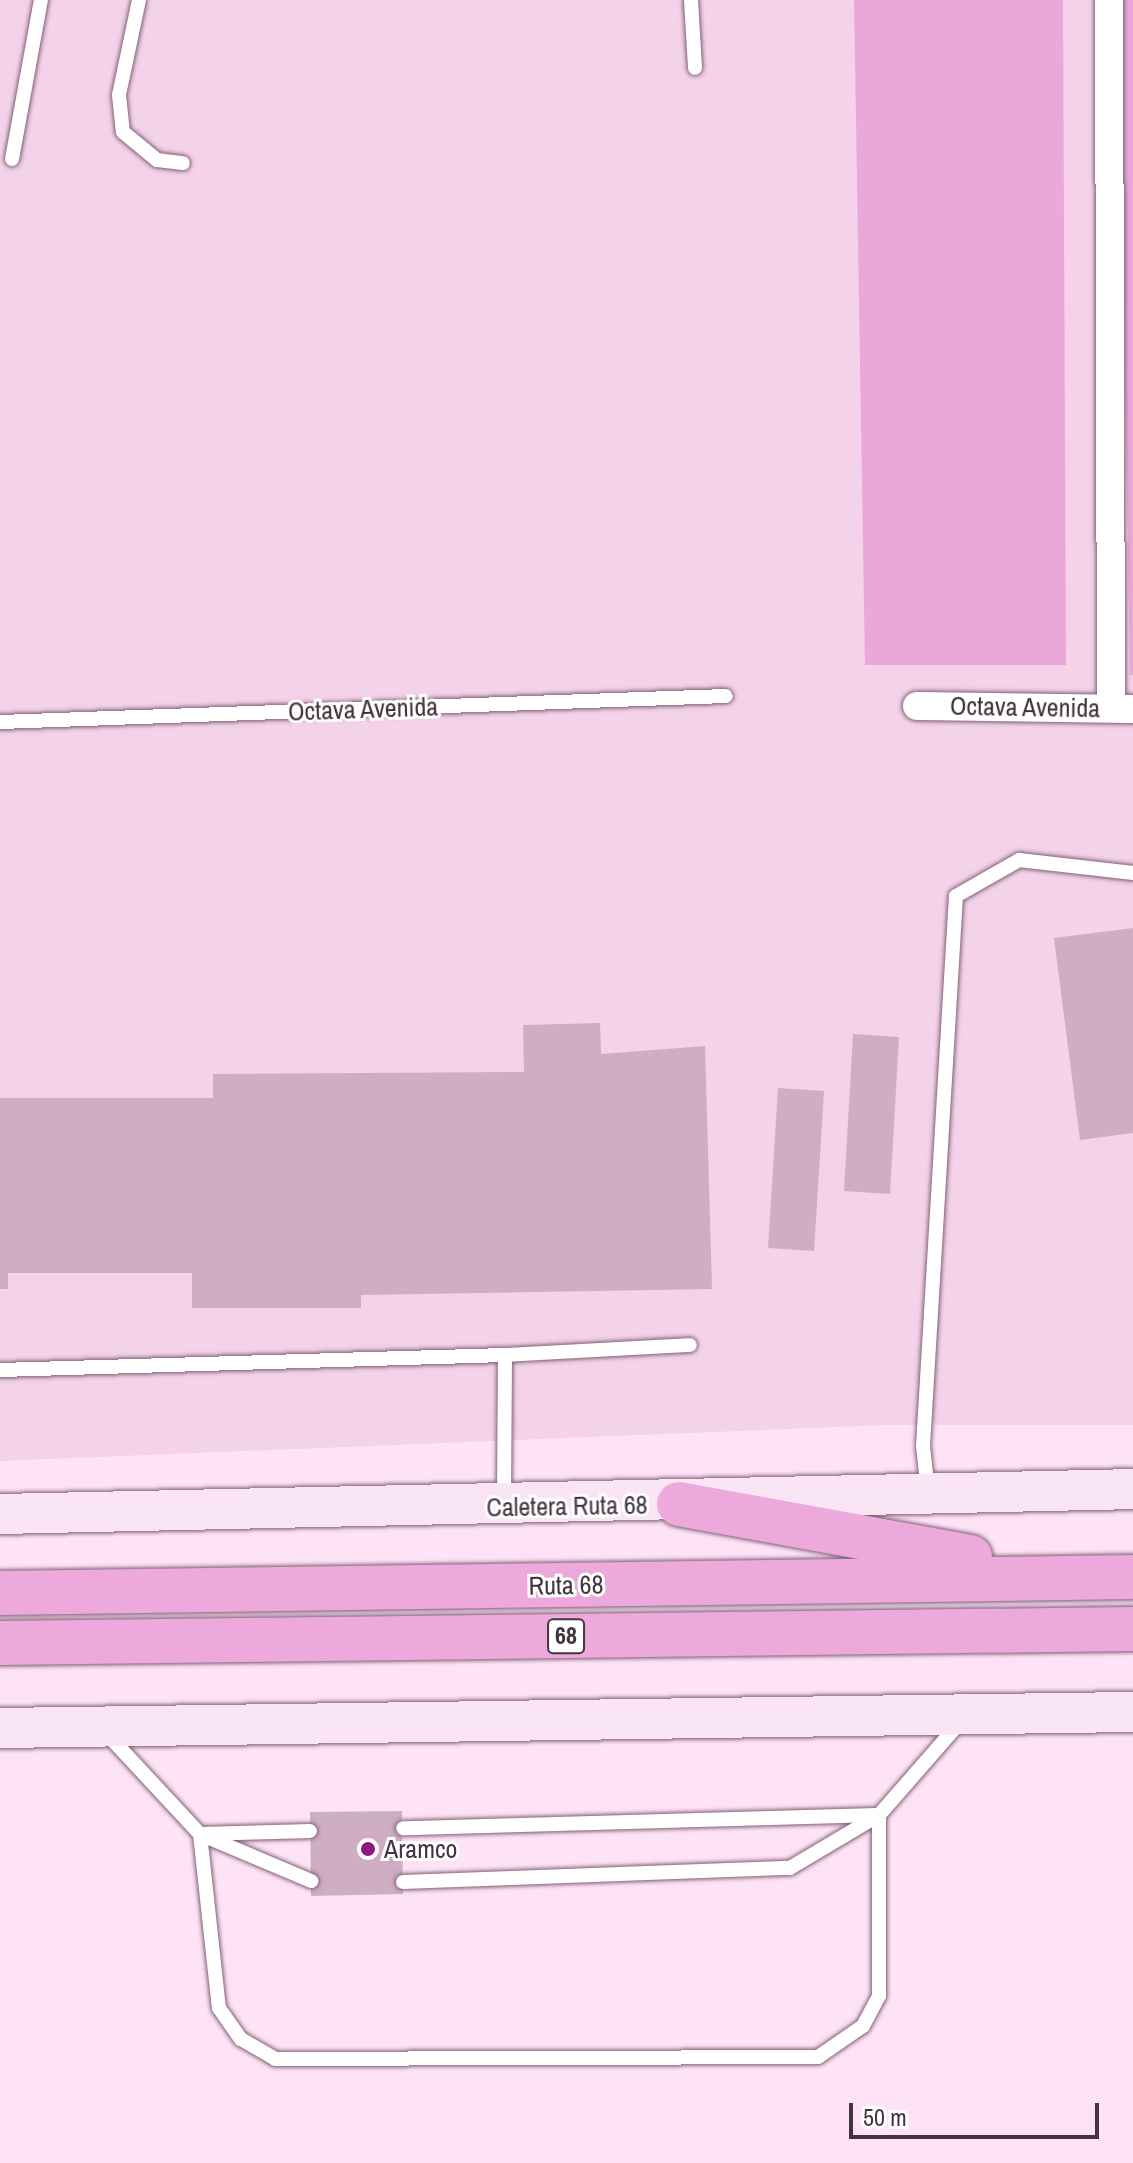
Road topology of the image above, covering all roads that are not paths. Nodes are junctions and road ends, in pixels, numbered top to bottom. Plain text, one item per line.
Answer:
1 (41, 0) edge
2 (139, 0) edge
3 (691, 0) edge
4 (1109, 0) edge
5 (695, 68) dead end
6 (12, 159) dead end
7 (183, 163) dead end
8 (726, 696) dead end
9 (917, 706) dead end
10 (1122, 708) edge
11 (0, 722) edge
12 (1133, 873) edge
13 (690, 1345) dead end
14 (505, 1355) junction
15 (0, 1370) edge
16 (1133, 1489) edge
17 (928, 1496) junction
18 (679, 1504) junction
19 (504, 1508) junction
20 (0, 1514) edge
21 (1128, 1577) edge
22 (0, 1593) edge
23 (1133, 1629) edge
24 (0, 1643) edge
25 (1133, 1712) edge
26 (966, 1714) junction
27 (0, 1728) edge
28 (101, 1728) junction
29 (879, 1815) junction
30 (403, 1828) dead end
31 (310, 1831) dead end
32 (200, 1834) junction
33 (311, 1881) dead end
34 (403, 1882) dead end

1 - 6 lane
2 - 7 lane
3 - 5 lane
4 - 10 street
8 - 11 lane, Octava Avenida
9 - 10 street, Octava Avenida
12 - 17 lane
13 - 14 lane
14 - 15 lane
14 - 19 lane
16 - 17 main road, Caletera Ruta 68
17 - 18 main road, Caletera Ruta 68
18 - 19 main road, Caletera Ruta 68
18 - 21 highway
19 - 20 main road, Caletera Ruta 68
21 - 22 highway, Ruta 68 / 68
23 - 24 highway, Ruta 68 / 68
25 - 26 main road
26 - 28 main road
26 - 29 lane
27 - 28 main road
28 - 32 lane
29 - 30 lane
29 - 32 lane
29 - 34 lane
31 - 32 lane
32 - 33 lane

